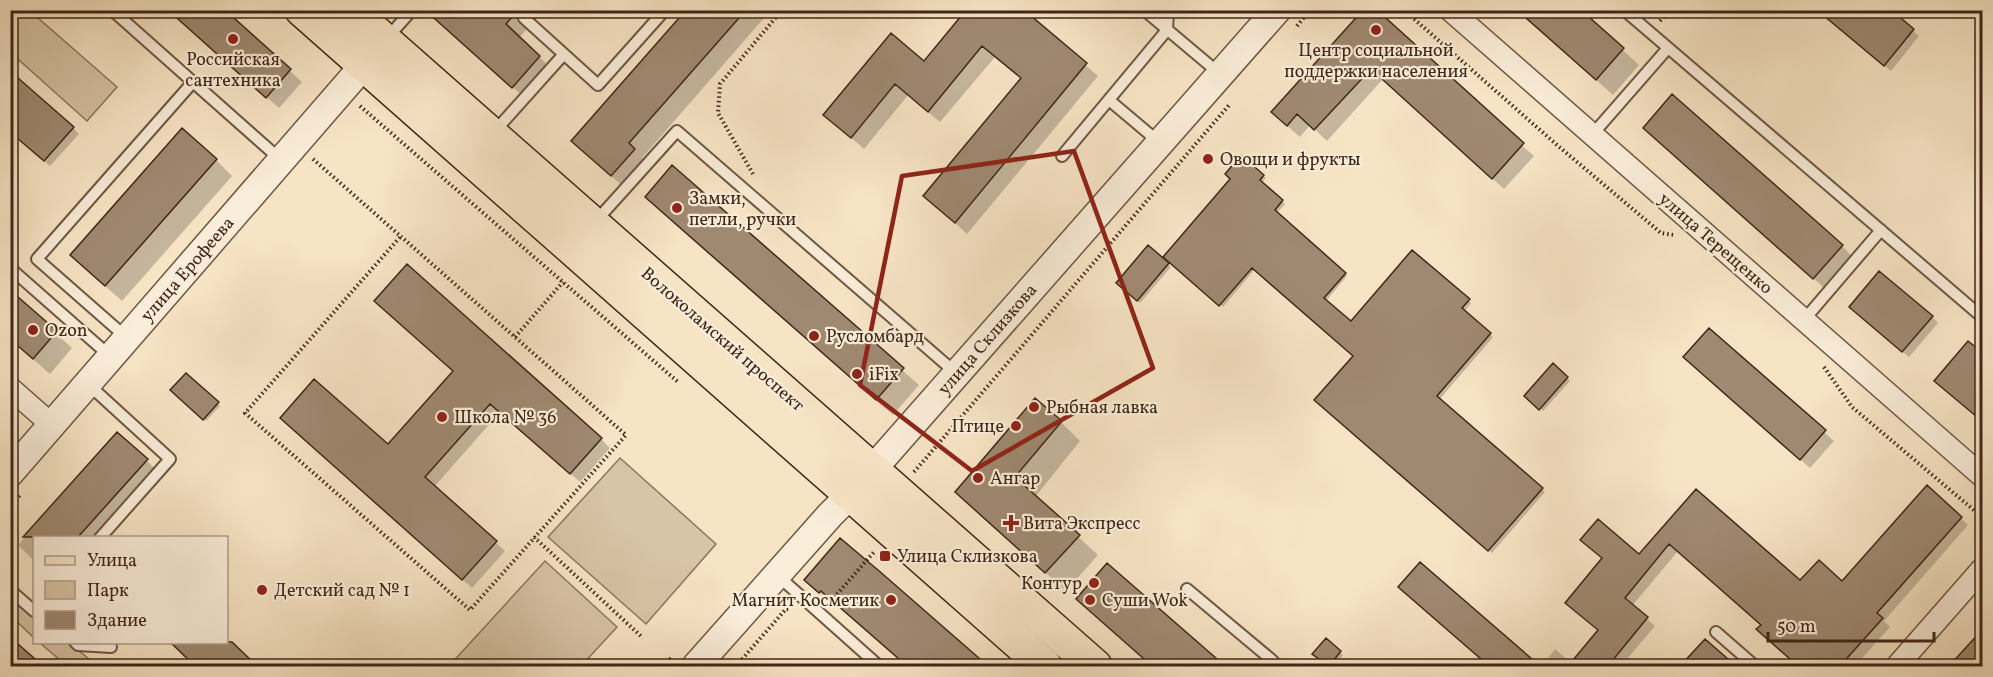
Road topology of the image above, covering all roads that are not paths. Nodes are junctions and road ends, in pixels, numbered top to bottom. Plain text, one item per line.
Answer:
1 (112, 10) edge
2 (302, 10) edge
3 (350, 10) edge
4 (412, 10) edge
5 (530, 10) edge
6 (665, 10) edge
7 (1144, 10) edge
8 (1168, 10) edge
9 (1450, 10) edge
10 (1624, 10) edge
11 (1286, 19) edge
12 (1167, 30) junction
13 (385, 41) junction
14 (1668, 48) junction
15 (564, 54) junction
16 (364, 65) junction
17 (1220, 74) junction
18 (193, 82) junction
19 (1108, 100) junction
20 (492, 135) junction
21 (1592, 135) junction
22 (1160, 143) junction
23 (1062, 156) dead end
24 (282, 160) junction
25 (593, 224) junction
26 (1881, 230) junction
27 (10, 268) edge
28 (1983, 317) edge
29 (1804, 320) junction
30 (119, 348) junction
31 (957, 374) junction
32 (88, 384) junction
33 (10, 388) edge
34 (52, 425) junction
35 (872, 470) junction
36 (10, 473) edge
37 (1983, 476) edge
38 (850, 495) junction
39 (101, 536) edge
40 (1983, 569) edge
41 (777, 575) junction
42 (1187, 589) dead end
43 (10, 590) edge
44 (33, 610) edge
45 (1716, 632) dead end
46 (77, 644) edge
47 (111, 647) dead end
48 (1274, 665) edge
49 (696, 666) edge
50 (879, 666) edge
51 (1044, 666) edge
52 (1095, 666) edge
53 (1755, 666) edge
54 (1897, 666) edge

1 - 18 lane
2 - 16 main road, Волоколамский проспект
3 - 13 main road, Волоколамский проспект
4 - 13 lane
5 - 15 lane
6 - 15 lane
7 - 12 lane
8 - 12 lane
9 - 21 street, улица Терещенко
10 - 14 lane
11 - 17 street, улица Склизкова
12 - 17 lane
12 - 19 lane
13 - 20 main road, Волоколамский проспект
14 - 21 lane
14 - 26 lane
15 - 20 lane
16 - 24 street, улица Ерофеева
16 - 38 main road, Волоколамский проспект
17 - 22 street, улица Склизкова
18 - 24 lane
18 - 30 lane
19 - 22 lane
19 - 23 lane
20 - 25 main road, Волоколамский проспект
21 - 29 street, улица Терещенко
22 - 31 street, улица Склизкова
24 - 30 street, улица Ерофеева
25 - 31 lane
25 - 35 main road, Волоколамский проспект
26 - 28 lane
26 - 29 lane
27 - 30 lane
29 - 37 street, улица Терещенко
30 - 32 street, улица Ерофеева
31 - 35 street, улица Склизкова
32 - 34 street, улица Ерофеева
32 - 39 lane
33 - 34 street
34 - 36 street, улица Ерофеева
35 - 38 street, улица Склизкова
35 - 52 main road, Волоколамский проспект
38 - 41 street, улица Склизкова
38 - 51 main road, Волоколамский проспект
40 - 54 street
41 - 49 street, улица Склизкова
41 - 50 lane
42 - 48 lane
43 - 44 lane
45 - 53 lane
46 - 47 lane

